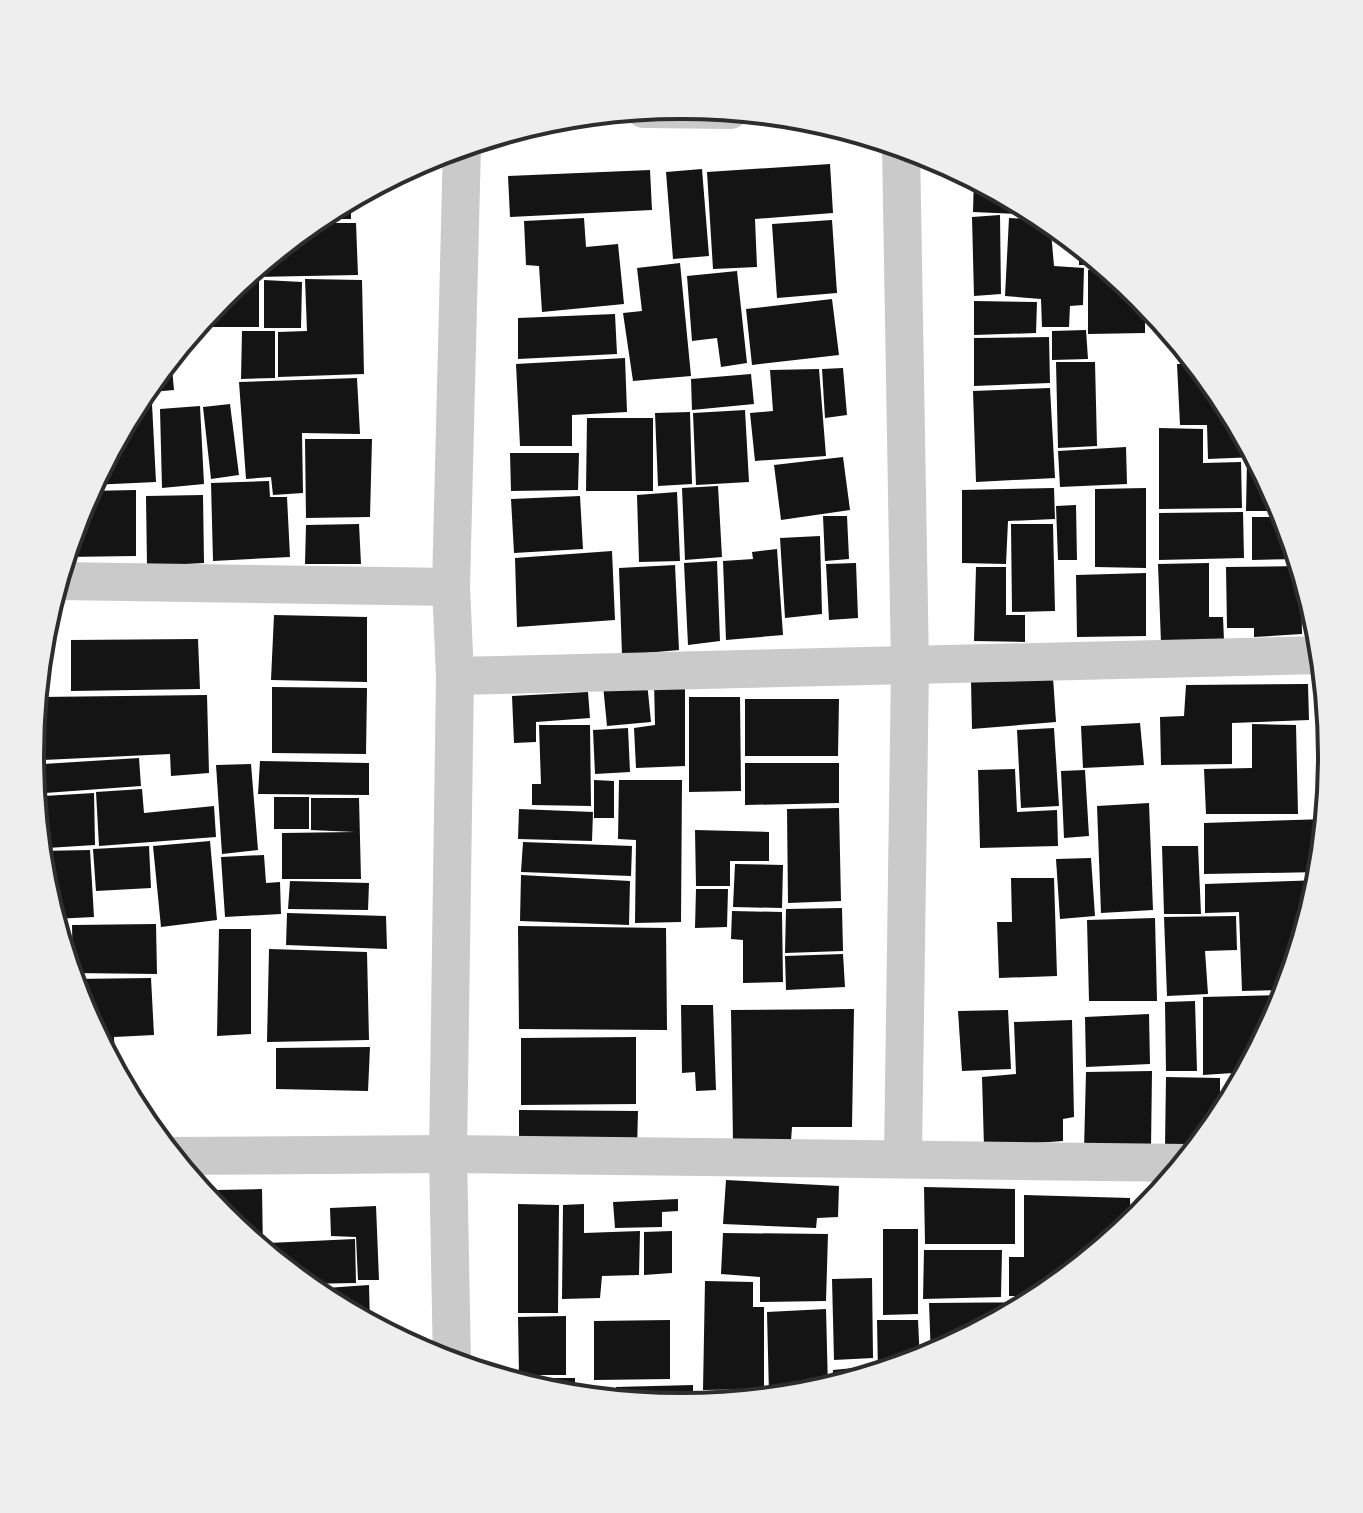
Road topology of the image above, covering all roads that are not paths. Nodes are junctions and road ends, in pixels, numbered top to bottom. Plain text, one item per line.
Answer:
1 (462, 159) edge
2 (901, 159) edge
3 (69, 581) edge
4 (451, 587) junction
5 (1311, 655) edge
6 (910, 667) junction
7 (455, 676) junction
8 (448, 1154) junction
9 (185, 1156) edge
10 (903, 1157) junction
11 (1173, 1163) edge
12 (452, 1350) edge

1 - 4 street
2 - 6 street
3 - 4 street
4 - 7 street
5 - 6 street
6 - 7 street
6 - 10 street
7 - 8 street
8 - 9 street
8 - 10 street
8 - 12 street
10 - 11 street

